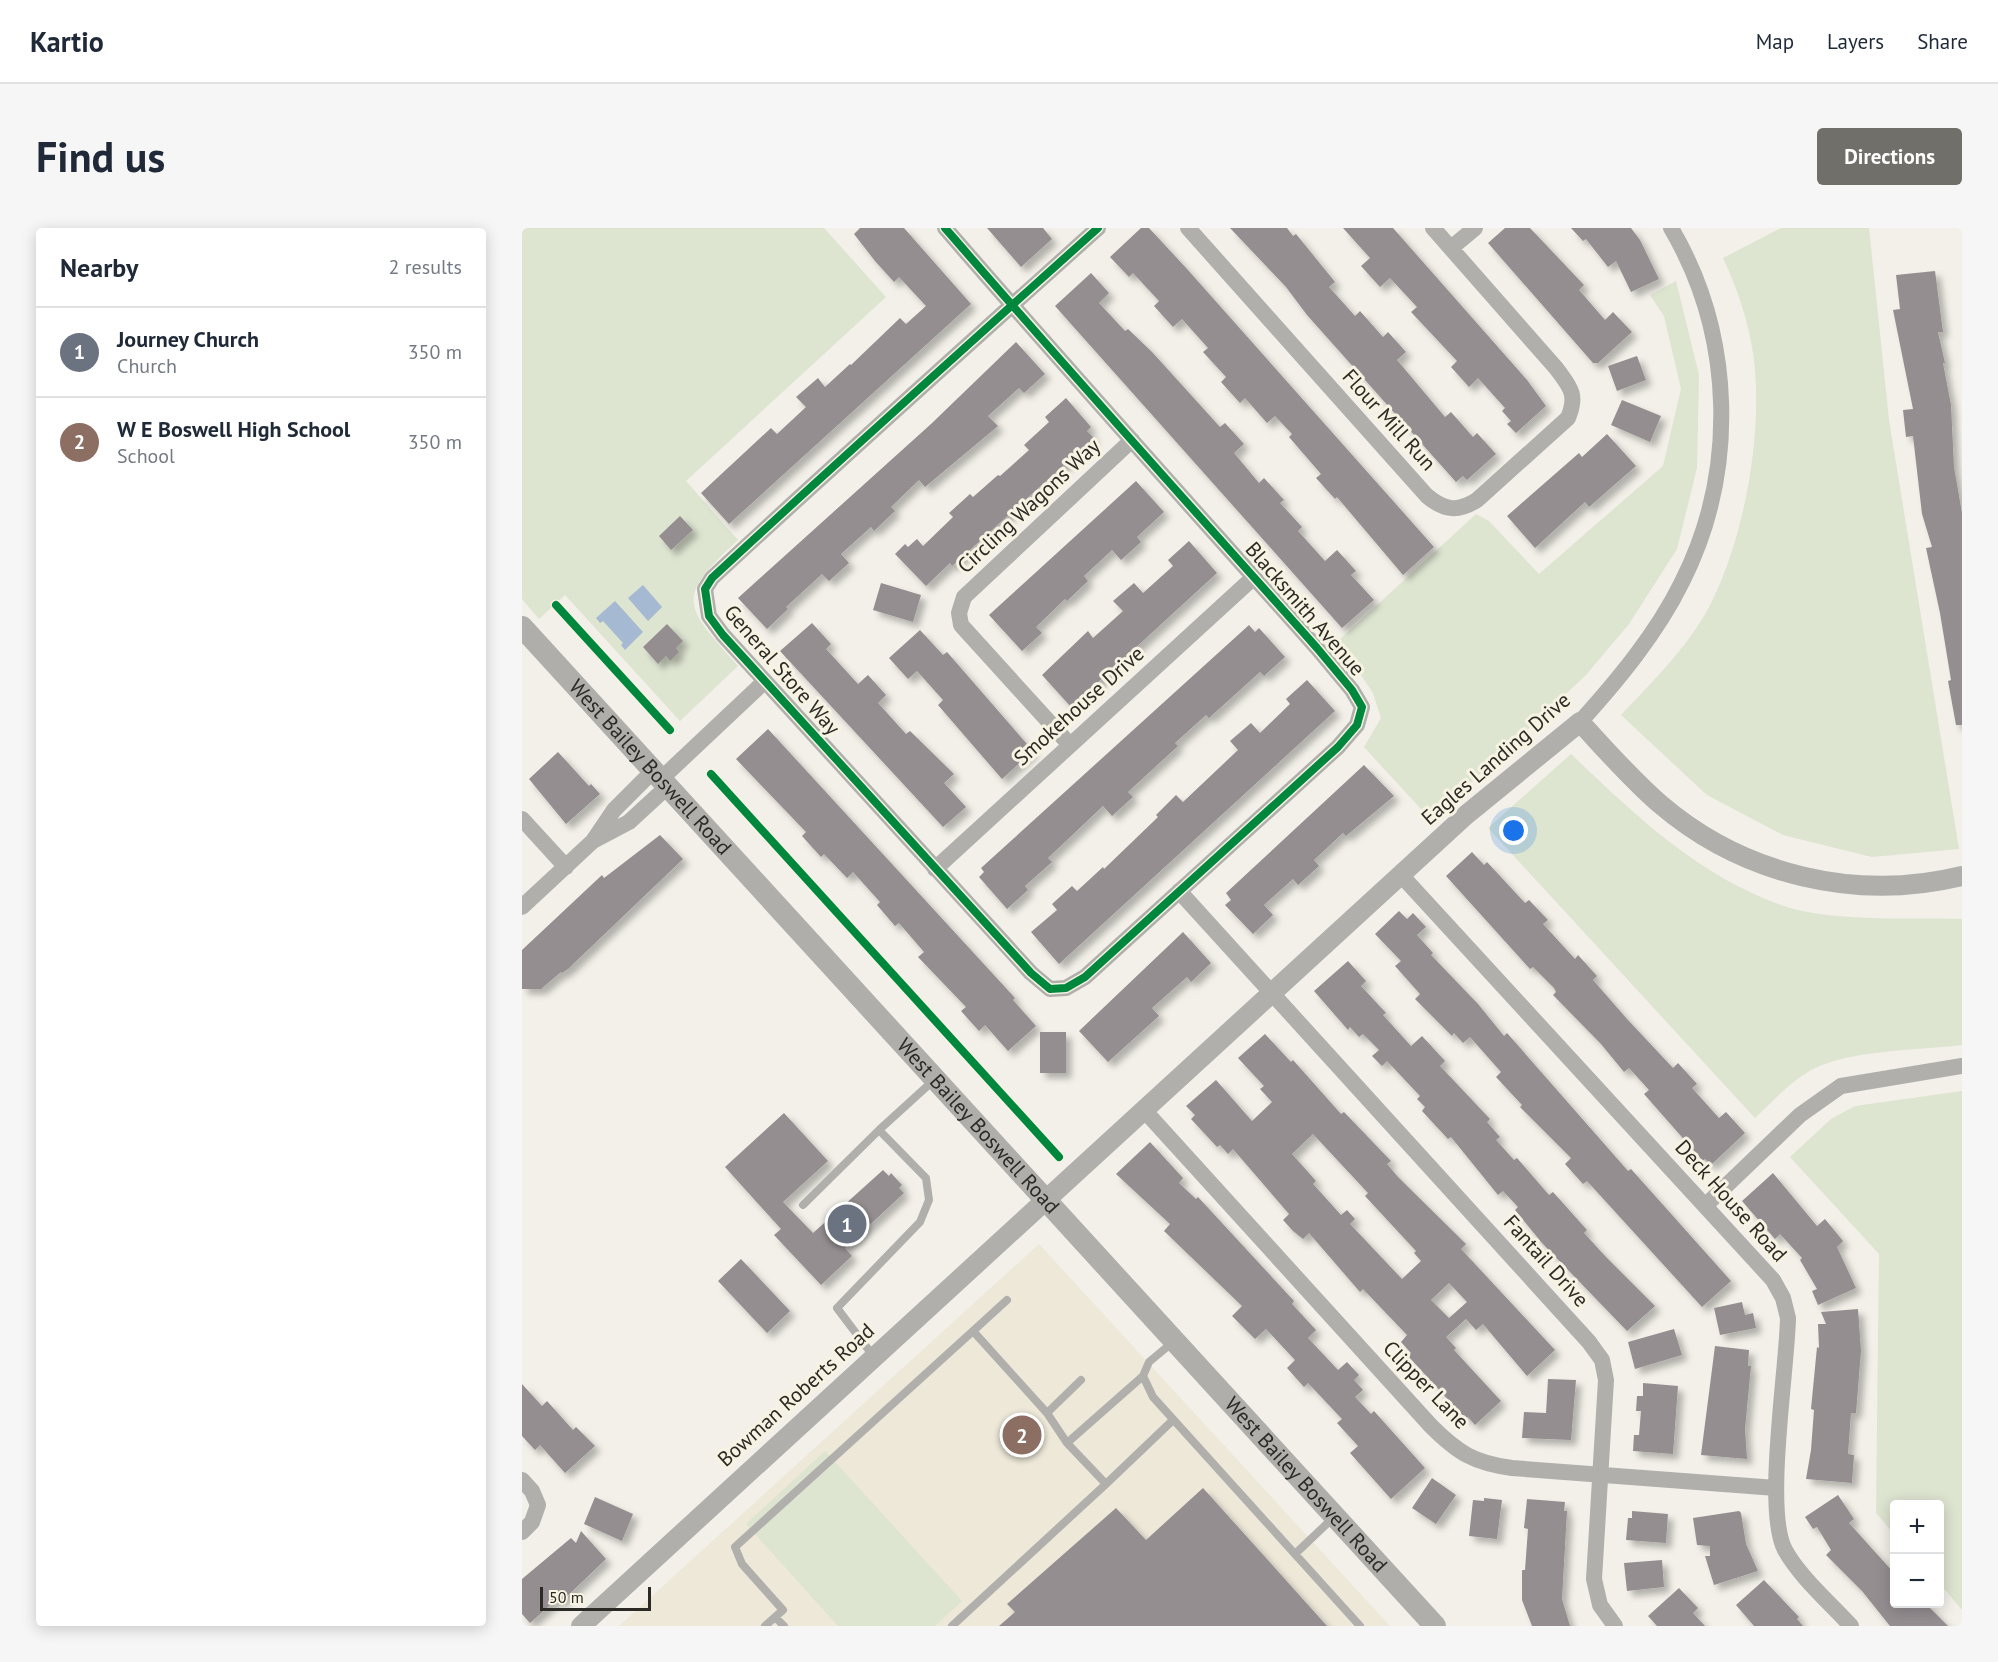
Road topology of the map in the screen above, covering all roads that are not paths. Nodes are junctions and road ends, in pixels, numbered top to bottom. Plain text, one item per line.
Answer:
1 (945, 228) edge
2 (1098, 228) edge
3 (1188, 228) edge
4 (1433, 228) edge
5 (1474, 228) edge
6 (1671, 228) edge
7 (1451, 249) junction
8 (1012, 306) junction
9 (1132, 440) junction
10 (1254, 577) junction
11 (522, 627) edge
12 (765, 681) junction
13 (1580, 722) junction
14 (1070, 745) junction
15 (660, 779) junction
16 (522, 819) edge
17 (566, 867) junction
18 (935, 868) junction
19 (1401, 875) junction
20 (1962, 876) edge
21 (1179, 891) junction
22 (522, 907) edge
23 (1066, 988) joint
24 (1273, 992) junction
25 (1962, 1066) edge
26 (935, 1079) junction
27 (1144, 1110) junction
28 (879, 1130) junction
29 (1045, 1201) junction
30 (803, 1205) dead end
31 (1706, 1205) junction
32 (1007, 1300) dead end
33 (973, 1331) junction
34 (1174, 1341) junction
35 (874, 1357) junction
36 (1143, 1376) junction
37 (1081, 1380) dead end
38 (1047, 1413) junction
39 (1173, 1420) junction
40 (1066, 1443) junction
41 (1602, 1474) junction
42 (522, 1480) edge
43 (1106, 1484) junction
44 (1776, 1488) junction
45 (1335, 1517) junction
46 (522, 1532) edge
47 (1295, 1554) junction
48 (775, 1617) junction
49 (580, 1626) edge
50 (765, 1626) edge
51 (784, 1626) edge
52 (952, 1626) edge
53 (1360, 1626) edge
54 (1435, 1626) edge
55 (1615, 1626) edge
56 (1851, 1626) edge

1 - 8 street, Blacksmith Avenue
2 - 8 street, General Store Way
3 - 7 street, Flour Mill Run
4 - 7 street
5 - 7 street
6 - 13 street, Eagles Landing Drive
8 - 9 street, Blacksmith Avenue
8 - 12 street, General Store Way
9 - 10 street, Blacksmith Avenue
9 - 14 street, Circling Wagons Way
10 - 14 street, Smokehouse Drive
10 - 21 street, Blacksmith Avenue
11 - 15 main road, West Bailey Boswell Road
12 - 15 street
12 - 18 street, General Store Way
13 - 19 street, Eagles Landing Drive
13 - 20 street
14 - 18 street, Smokehouse Drive
15 - 17 street
15 - 26 main road, West Bailey Boswell Road
16 - 17 street
17 - 22 street
18 - 23 street, General Store Way
19 - 24 street, Eagles Landing Drive
19 - 31 street, Deck House Road
21 - 23 street, Blacksmith Avenue
21 - 24 street, Fantail Drive
24 - 27 street, Eagles Landing Drive
24 - 41 street, Fantail Drive
25 - 31 street
26 - 28 lane
26 - 29 main road, West Bailey Boswell Road
27 - 29 street, Eagles Landing Drive
27 - 41 street, Clipper Lane
28 - 30 lane
28 - 35 lane
29 - 34 main road, West Bailey Boswell Road
29 - 35 street, Bowman Roberts Road
31 - 44 street, Deck House Road
32 - 33 lane
33 - 38 lane
33 - 48 lane
34 - 36 lane
34 - 45 main road, West Bailey Boswell Road
35 - 49 street, Bowman Roberts Road
36 - 39 lane
36 - 40 lane
37 - 38 lane
38 - 40 lane
39 - 43 lane
39 - 47 lane
40 - 43 lane
41 - 44 street, Clipper Lane
41 - 55 street, Fantail Drive
42 - 46 street
43 - 52 lane
44 - 56 street, Deck House Road
45 - 47 lane
45 - 54 main road, West Bailey Boswell Road
47 - 53 lane
48 - 50 lane
48 - 51 lane

